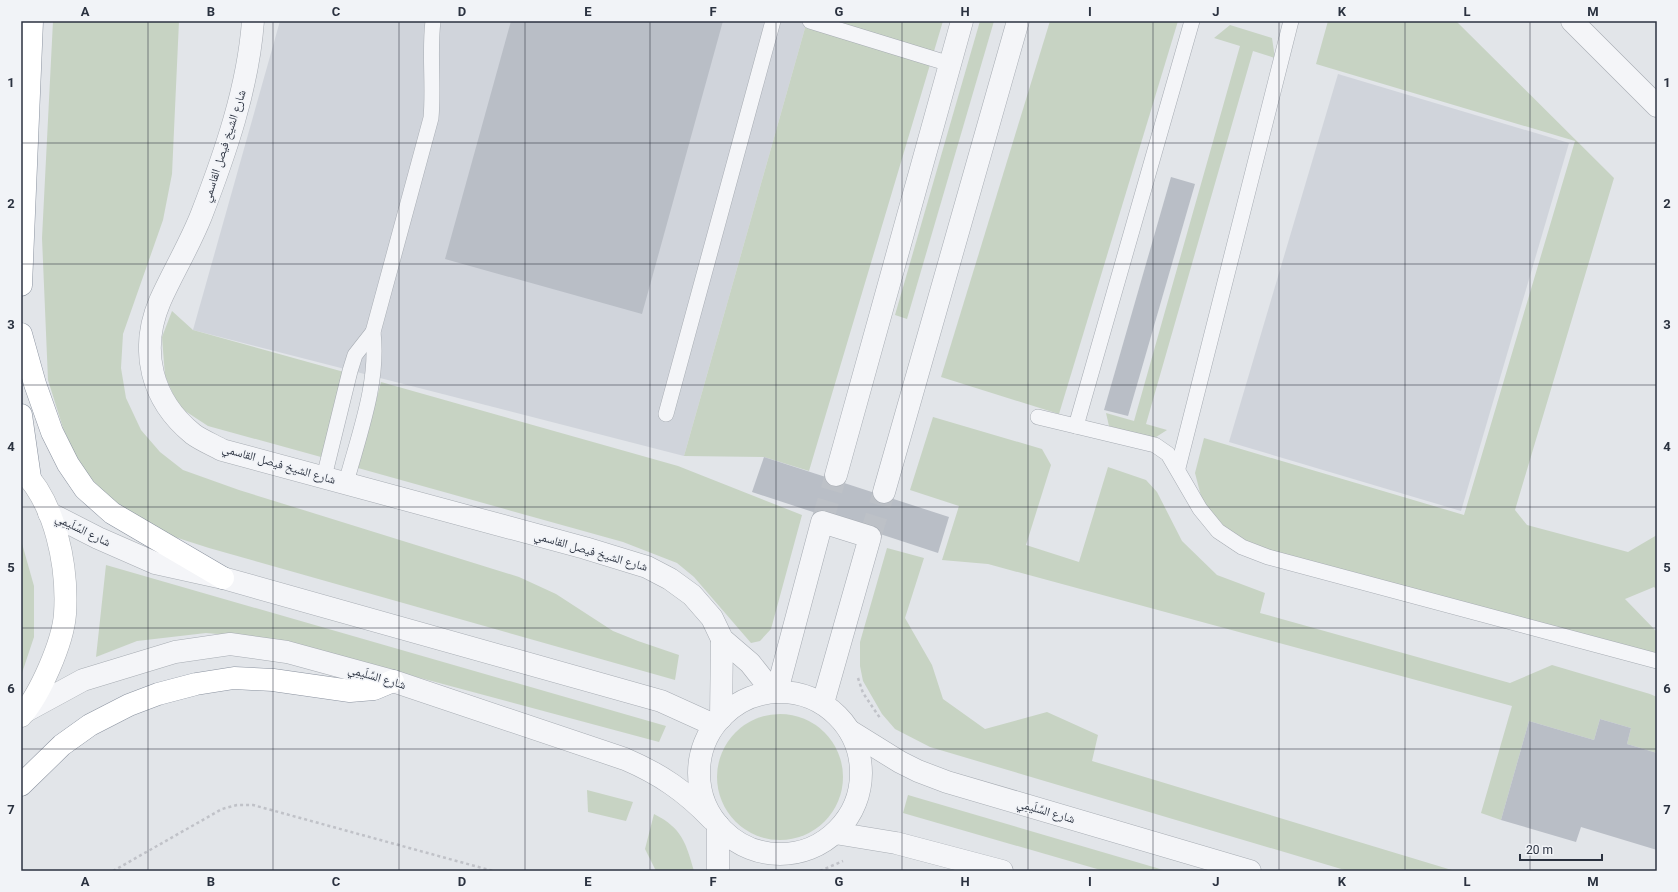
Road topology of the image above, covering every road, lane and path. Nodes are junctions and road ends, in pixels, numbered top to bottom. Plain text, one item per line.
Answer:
1 (32, 21) edge
2 (254, 21) edge
3 (433, 21) edge
4 (773, 21) edge
5 (810, 21) edge
6 (962, 21) edge
7 (1018, 21) edge
8 (1192, 21) edge
9 (1291, 21) edge
10 (1572, 21) edge
11 (950, 64) junction
12 (1657, 106) edge
13 (21, 285) edge
14 (373, 332) junction
15 (21, 334) edge
16 (666, 414) dead end
17 (21, 415) edge
18 (1038, 416) dead end
19 (1076, 426) junction
20 (1178, 468) junction
21 (25, 474) edge
22 (836, 475) tunnel mouth
23 (324, 477) junction
24 (346, 483) junction
25 (884, 492) tunnel mouth
26 (49, 513) junction
27 (223, 578) junction
28 (722, 639) junction
29 (1657, 661) edge
30 (857, 675) dead end
31 (393, 681) junction
32 (775, 691) junction
33 (823, 703) junction
34 (23, 713) edge
35 (717, 722) junction
36 (883, 722) dead end
37 (850, 731) junction
38 (21, 785) edge
39 (715, 822) junction
40 (835, 833) junction
41 (800, 852) junction
42 (113, 871) edge
43 (493, 871) edge
44 (718, 871) edge
45 (786, 871) edge
46 (1002, 871) edge
47 (1250, 871) edge

1 - 13 main road
2 - 23 street, شارع الشيخ فيصل القاسمي
3 - 14 lane
4 - 16 lane
5 - 11 lane
6 - 11 street
7 - 25 street
8 - 19 lane
9 - 20 lane
10 - 12 street
11 - 22 street
14 - 23 lane
14 - 24 lane
15 - 27 main road
17 - 21 main road
18 - 19 lane
19 - 20 lane
20 - 29 lane
21 - 26 main road
23 - 24 street, شارع الشيخ فيصل القاسمي
24 - 28 street, شارع الشيخ فيصل القاسمي
26 - 27 street, شارع السِّلَيمِي
26 - 34 main road
27 - 35 street, شارع السِّلَيمِي
28 - 32 street, شارع الشيخ فيصل القاسمي
28 - 35 street, شارع الشيخ فيصل القاسمي
30 - 36 path
31 - 34 street, شارع السِّلَيمِي
31 - 38 main road
31 - 39 street, شارع السِّلَيمِي
32 - 33 street
32 - 33 street
32 - 35 street
33 - 37 street
35 - 39 street
37 - 40 street, شارع السِّلَيمِي
37 - 47 street, شارع السِّلَيمِي
39 - 41 street, شارع السِّلَيمِي
39 - 44 street
40 - 41 street, شارع السِّلَيمِي
40 - 46 street
41 - 45 street
42 - 43 path

